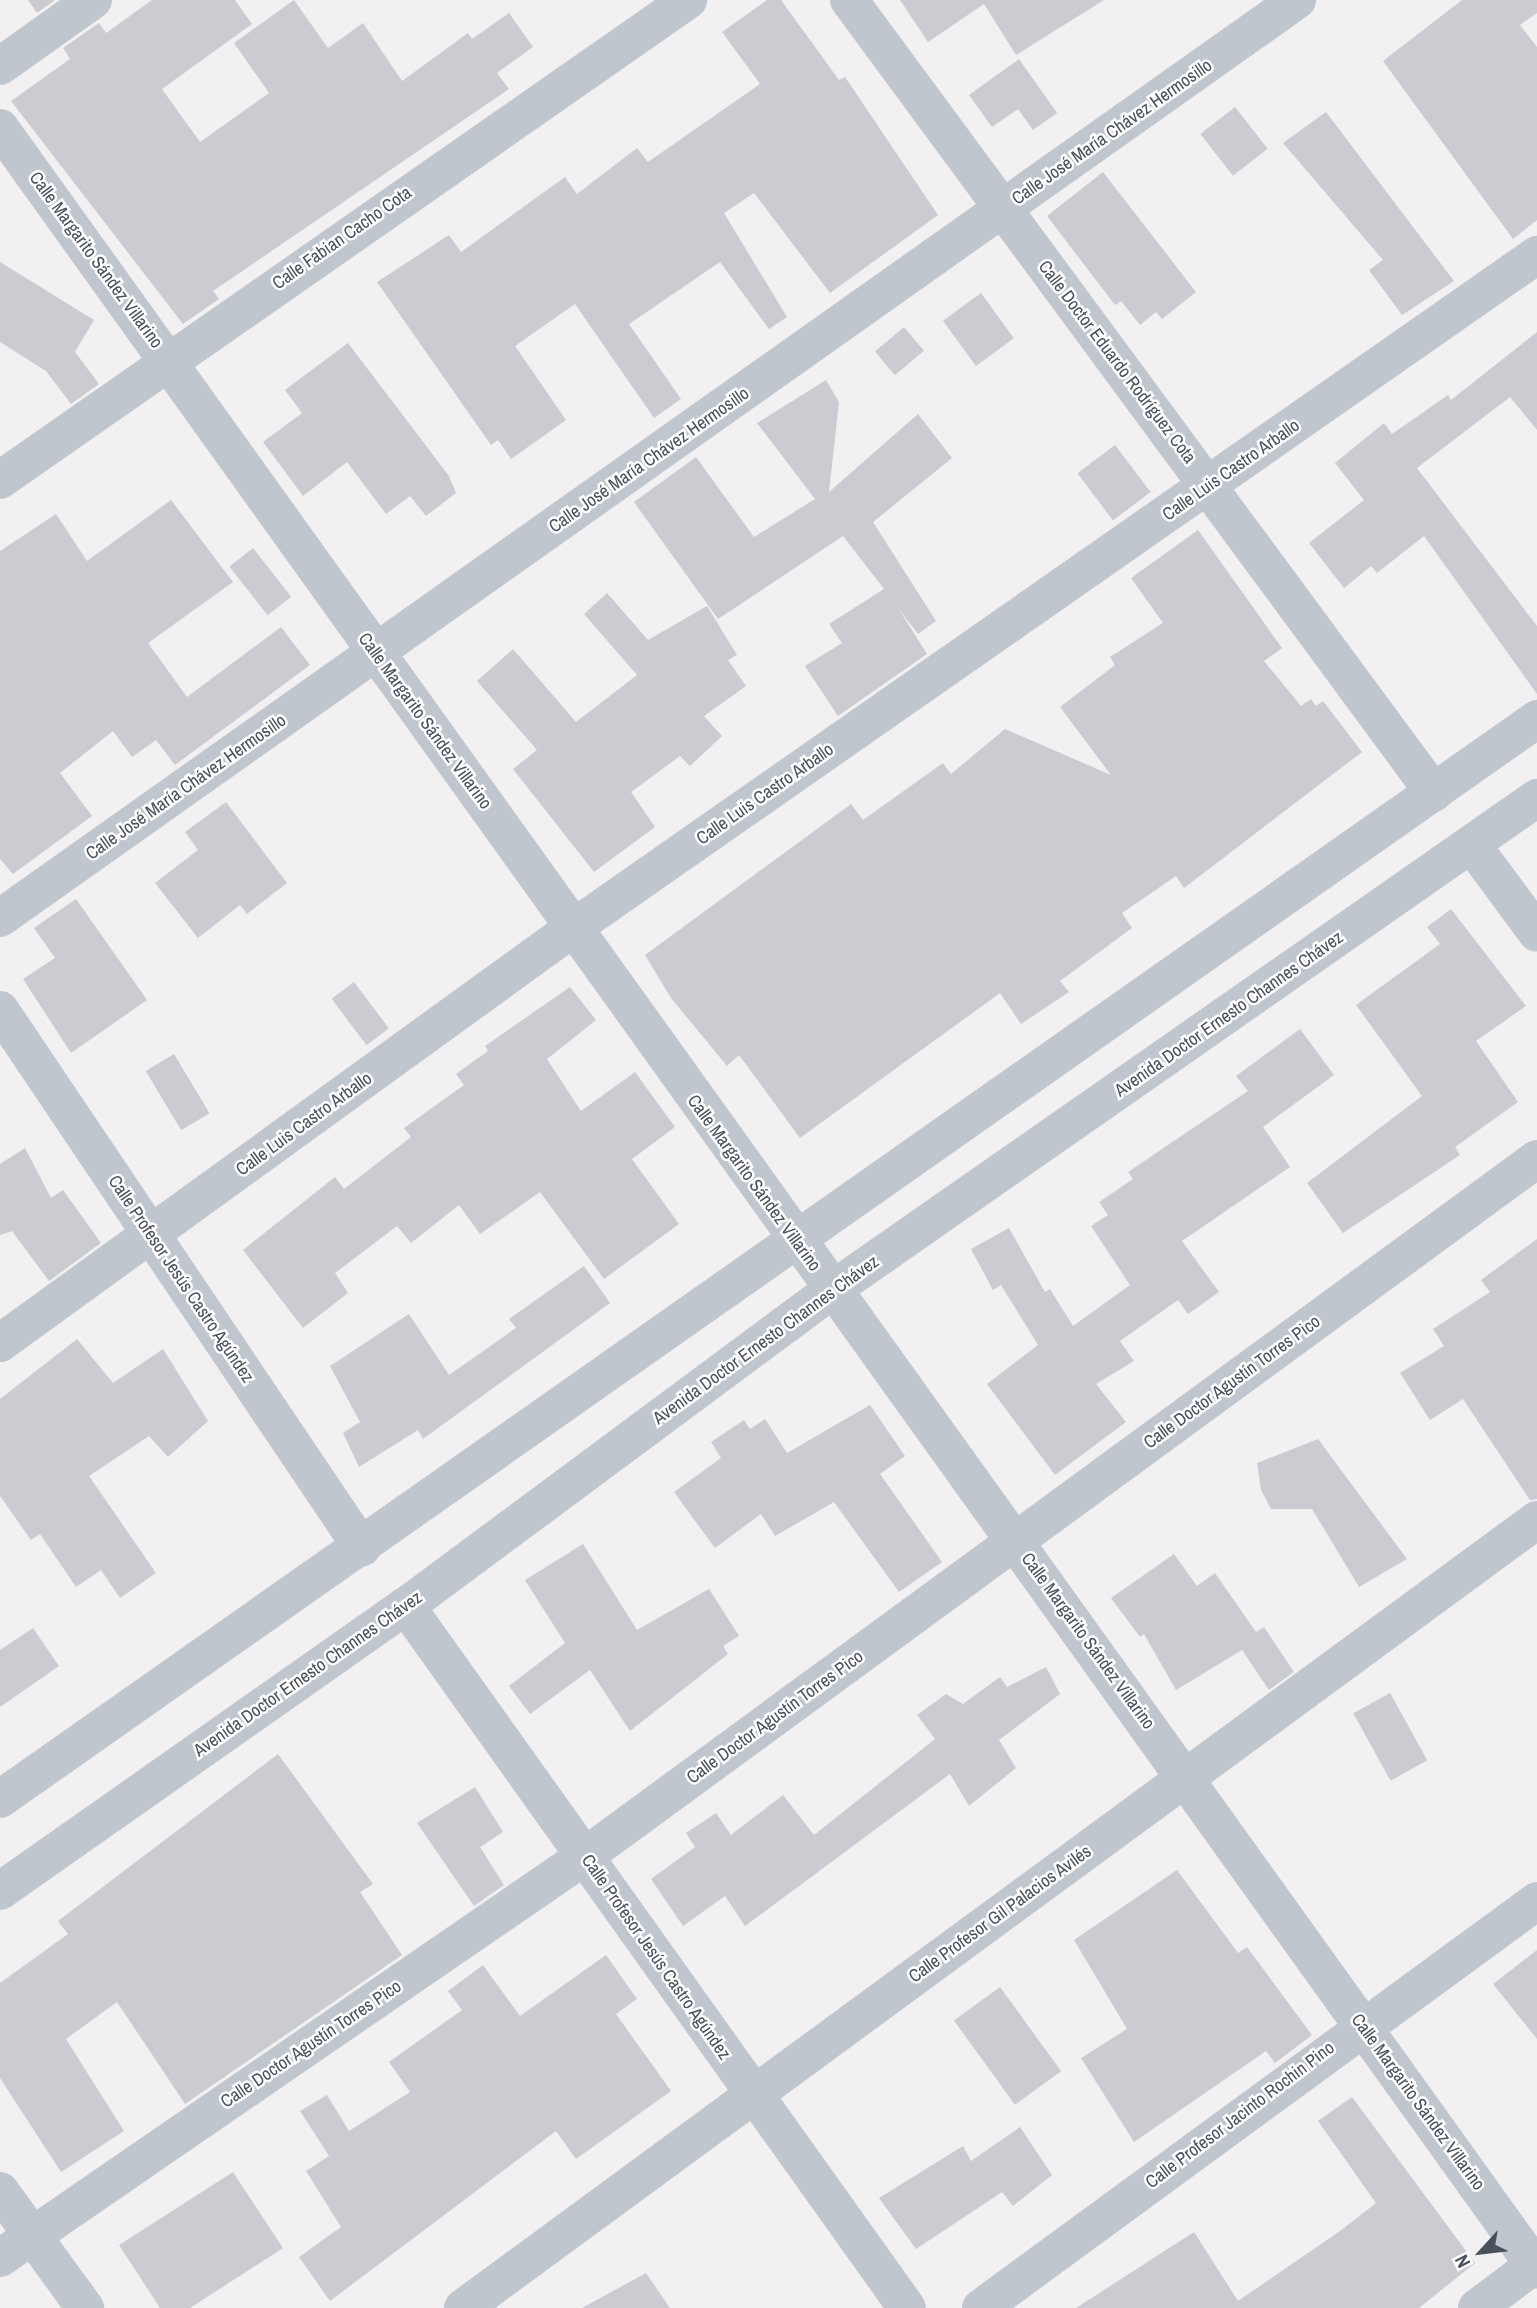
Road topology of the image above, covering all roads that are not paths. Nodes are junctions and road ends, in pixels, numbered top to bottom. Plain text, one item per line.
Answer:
1 (93, 0) edge
2 (688, 0) edge
3 (849, 0) edge
4 (1297, 0) edge
5 (0, 66) edge
6 (0, 128) edge
7 (1003, 209) junction
8 (1537, 255) edge
9 (167, 358) junction
10 (0, 480) edge
11 (1209, 486) junction
12 (377, 653) junction
13 (1537, 719) edge
14 (1434, 793) junction
15 (1537, 798) edge
16 (1472, 845) junction
17 (0, 918) edge
18 (573, 928) junction
19 (1537, 933) edge
20 (0, 1010) edge
21 (1537, 1159) edge
22 (151, 1236) junction
23 (796, 1244) junction
24 (832, 1290) junction
25 (0, 1343) edge
26 (1537, 1520) edge
27 (1015, 1540) junction
28 (362, 1548) junction
29 (406, 1606) junction
30 (1186, 1779) junction
31 (0, 1799) edge
32 (585, 1857) junction
33 (0, 1891) edge
34 (1537, 1901) edge
35 (1362, 2025) junction
36 (753, 2093) junction
37 (0, 2191) edge
38 (32, 2235) junction
39 (0, 2258) edge
40 (1536, 2265) edge
41 (85, 2308) edge
42 (463, 2308) edge
43 (907, 2308) edge
44 (981, 2308) edge
45 (1477, 2308) edge

1 - 5 street
2 - 9 street, Calle Fabian Cacho Cota
3 - 7 street, Calle Doctor Eduardo Rodríguez Cota
4 - 7 street, Calle José María Chávez Hermosillo
6 - 9 street, Calle Margarito Sández Villarino
7 - 11 street, Calle Doctor Eduardo Rodríguez Cota
7 - 12 street, Calle José María Chávez Hermosillo
8 - 11 street, Calle Luis Castro Arballo
9 - 10 street, Calle Fabian Cacho Cota
9 - 12 street, Calle Margarito Sández Villarino
11 - 14 street, Calle Doctor Eduardo Rodríguez Cota
11 - 18 street, Calle Luis Castro Arballo
12 - 17 street, Calle José María Chávez Hermosillo
12 - 18 street, Calle Margarito Sández Villarino
13 - 14 street
14 - 23 street
15 - 16 street, Avenida Doctor Ernesto Channes Chávez
16 - 19 street
16 - 24 street, Avenida Doctor Ernesto Channes Chávez
18 - 22 street, Calle Luis Castro Arballo
18 - 23 street, Calle Margarito Sández Villarino
20 - 22 street, Calle Profesor Jesús Castro Agúndez
21 - 27 street, Calle Doctor Agustín Torres Pico
22 - 25 street, Calle Luis Castro Arballo
22 - 28 street, Calle Profesor Jesús Castro Agúndez
23 - 24 street, Calle Margarito Sández Villarino
23 - 28 street
24 - 27 street, Calle Margarito Sández Villarino
24 - 29 street, Avenida Doctor Ernesto Channes Chávez
26 - 30 street, Calle Profesor Gil Palacios Avilés
27 - 30 street, Calle Margarito Sández Villarino
27 - 32 street, Calle Doctor Agustín Torres Pico
28 - 31 street
29 - 32 street, Calle Profesor Jesús Castro Agúndez
29 - 33 street, Avenida Doctor Ernesto Channes Chávez
30 - 35 street, Calle Margarito Sández Villarino
30 - 36 street, Calle Profesor Gil Palacios Avilés
32 - 36 street, Calle Profesor Jesús Castro Agúndez
32 - 38 street, Calle Doctor Agustín Torres Pico
34 - 35 street, Calle Profesor Jacinto Rochin Pino
35 - 40 street, Calle Margarito Sández Villarino
35 - 44 street, Calle Profesor Jacinto Rochin Pino
36 - 42 street, Calle Profesor Gil Palacios Avilés
36 - 43 street, Calle Profesor Jesús Castro Agúndez
37 - 38 street
38 - 39 street, Calle Doctor Agustín Torres Pico
38 - 41 street
40 - 45 street

